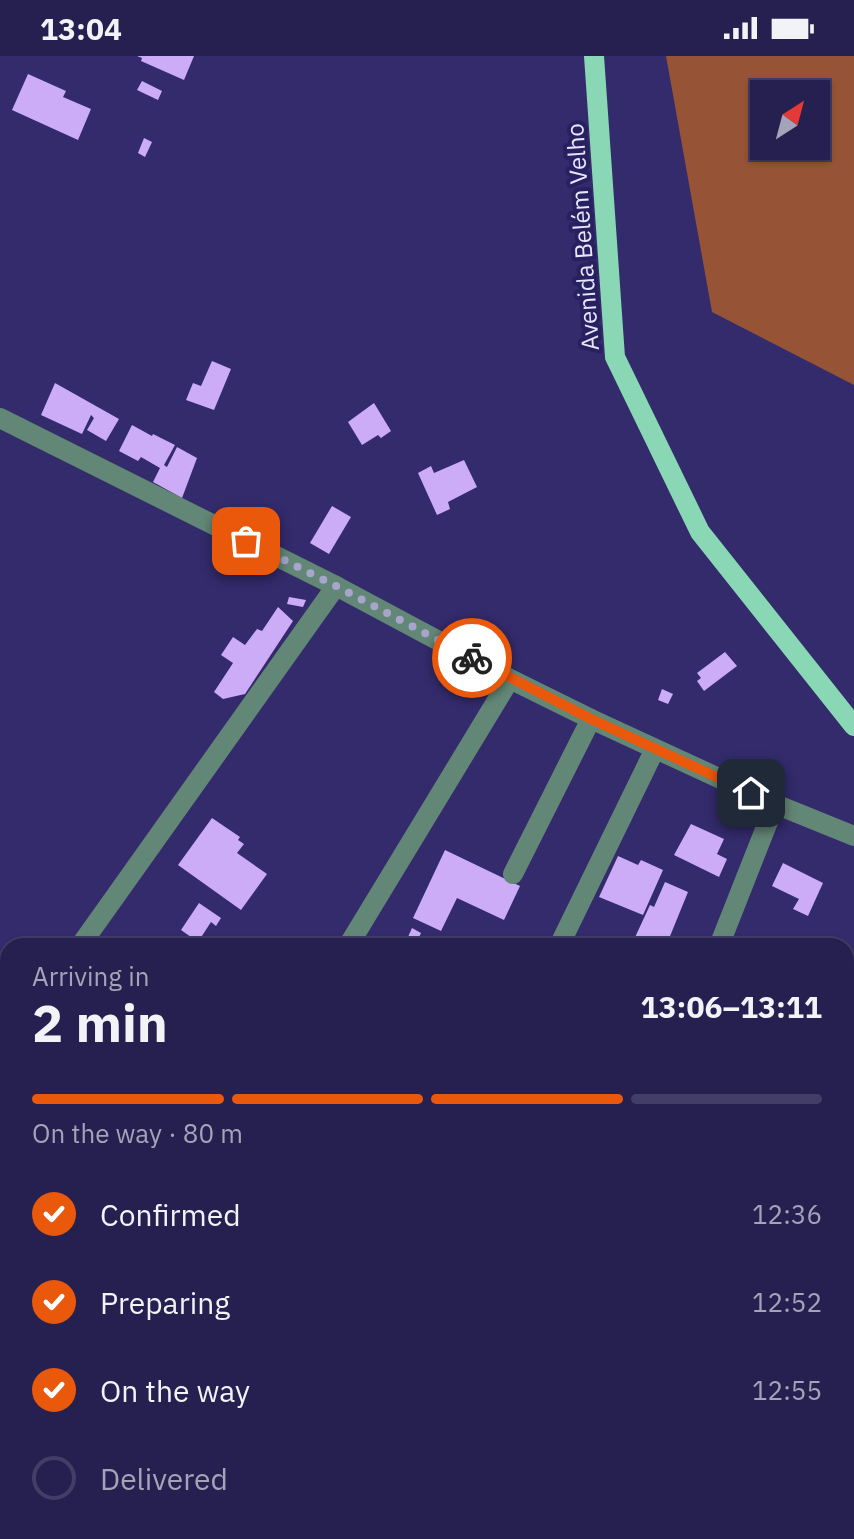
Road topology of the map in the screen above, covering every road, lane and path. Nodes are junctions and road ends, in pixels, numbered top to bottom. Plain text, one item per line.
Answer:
1 (594, 56) edge
2 (0, 418) edge
3 (336, 586) junction
4 (510, 679) junction
5 (591, 719) junction
6 (854, 726) edge
7 (655, 749) junction
8 (775, 804) junction
9 (854, 836) edge
10 (513, 874) dead end
11 (86, 938) edge
12 (353, 938) edge
13 (563, 938) edge
14 (722, 938) edge

1 - 6 main road, Avenida Belém Velho
2 - 3 street
3 - 4 street
3 - 11 street
4 - 5 street
4 - 12 street
5 - 7 street
5 - 10 street
7 - 8 street
7 - 13 street
8 - 9 street
8 - 14 street

